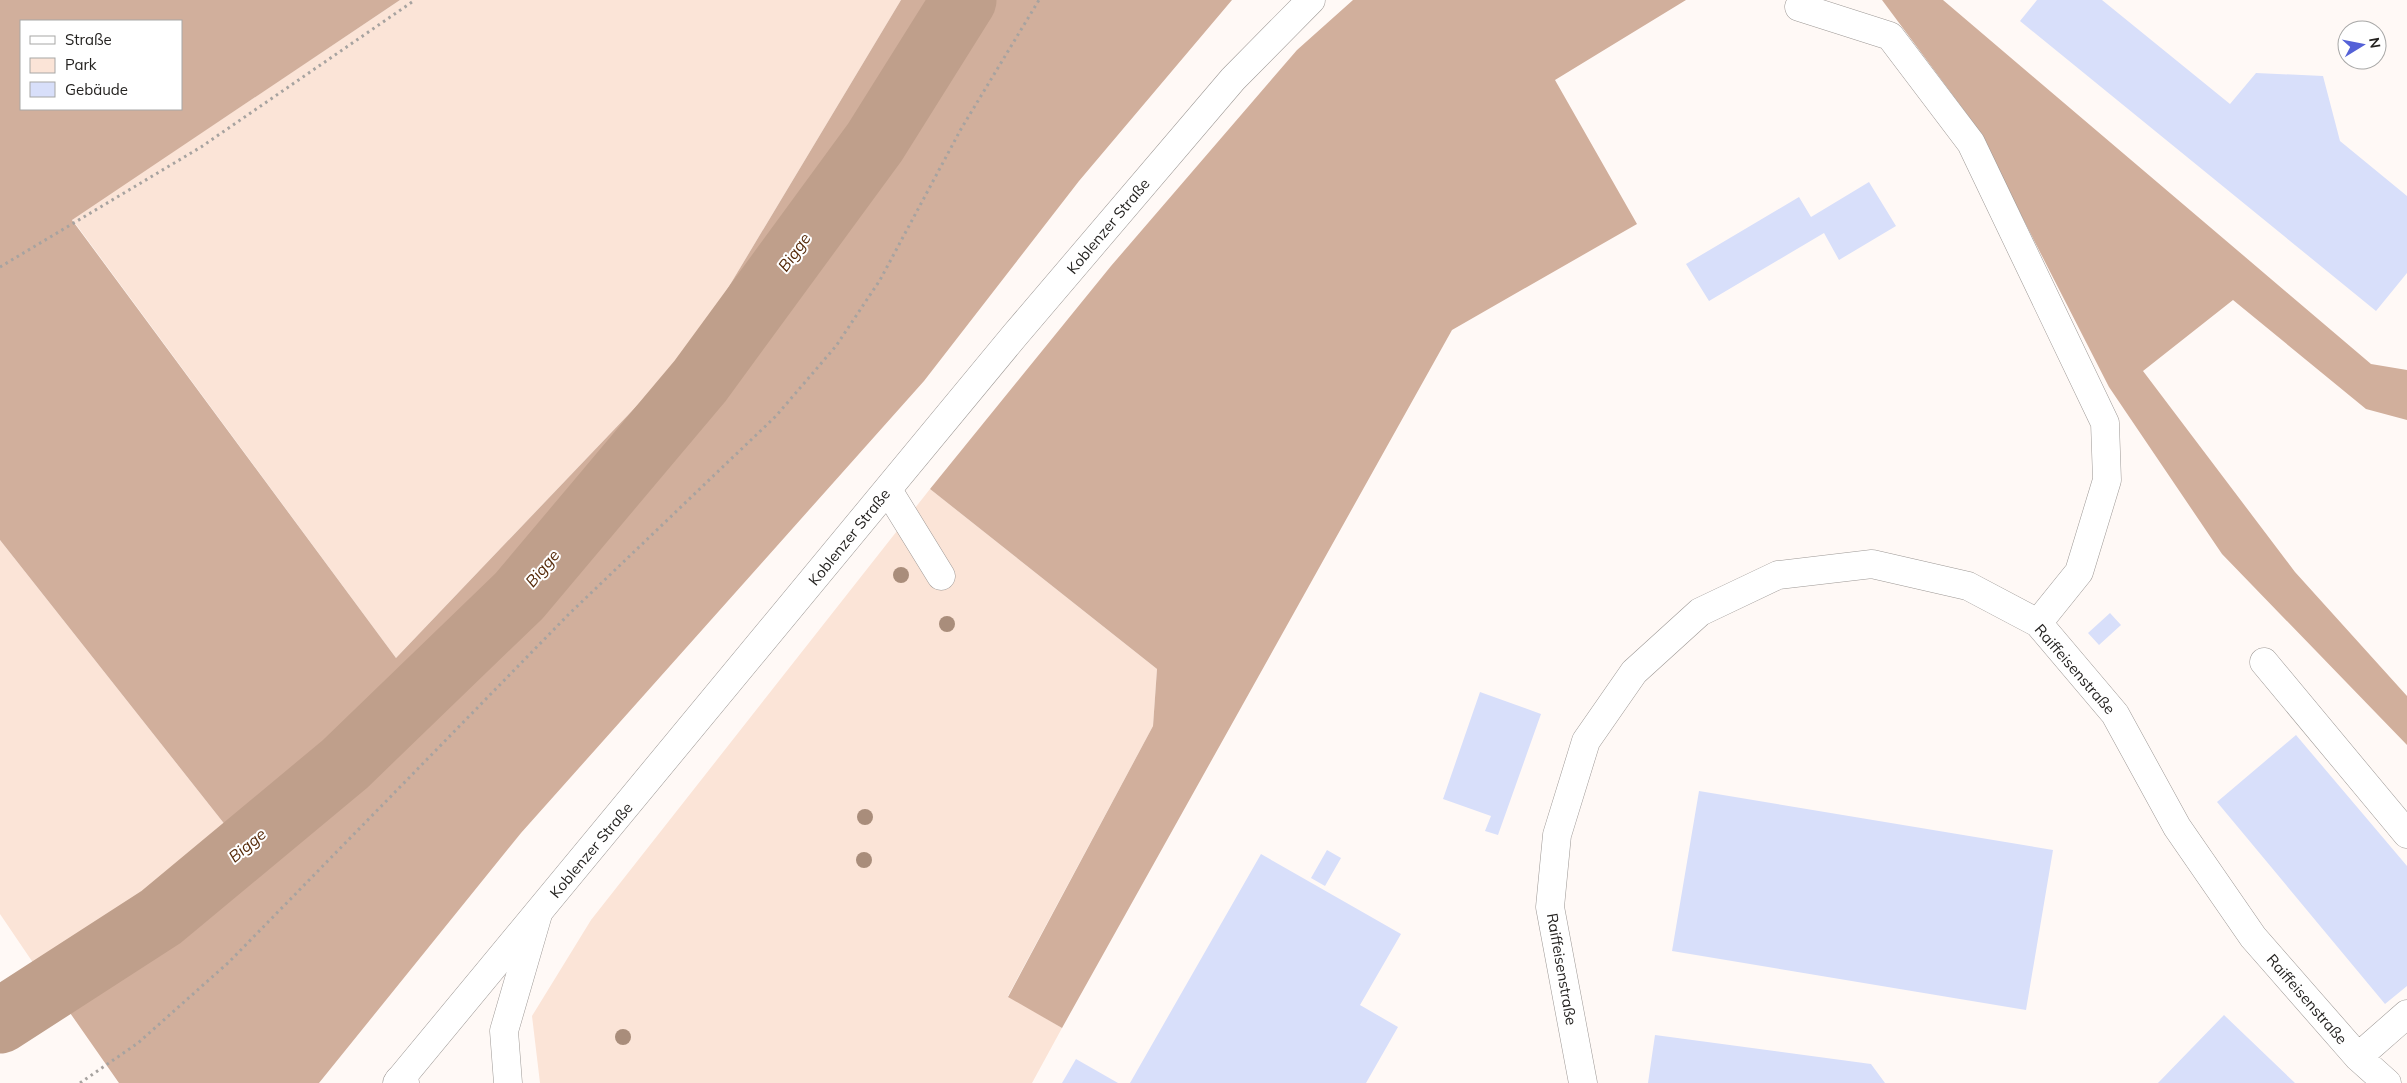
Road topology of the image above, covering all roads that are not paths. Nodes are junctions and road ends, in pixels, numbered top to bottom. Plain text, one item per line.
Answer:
1 (1311, 0) edge
2 (1800, 7) dead end
3 (888, 490) junction
4 (942, 576) dead end
5 (2038, 623) junction
6 (2264, 662) dead end
7 (2407, 834) edge
8 (538, 914) junction
9 (2407, 1014) edge
10 (2358, 1057) junction
11 (401, 1082) edge
12 (508, 1083) edge
13 (1583, 1083) edge
14 (2387, 1083) edge

1 - 3 main road, Koblenzer Straße
2 - 5 main road
3 - 4 main road
3 - 8 main road, Koblenzer Straße
5 - 10 main road, Raiffeisenstraße
5 - 13 main road, Raiffeisenstraße
6 - 7 main road
8 - 11 main road, Koblenzer Straße
8 - 12 main road
9 - 10 main road
10 - 14 main road, Raiffeisenstraße

